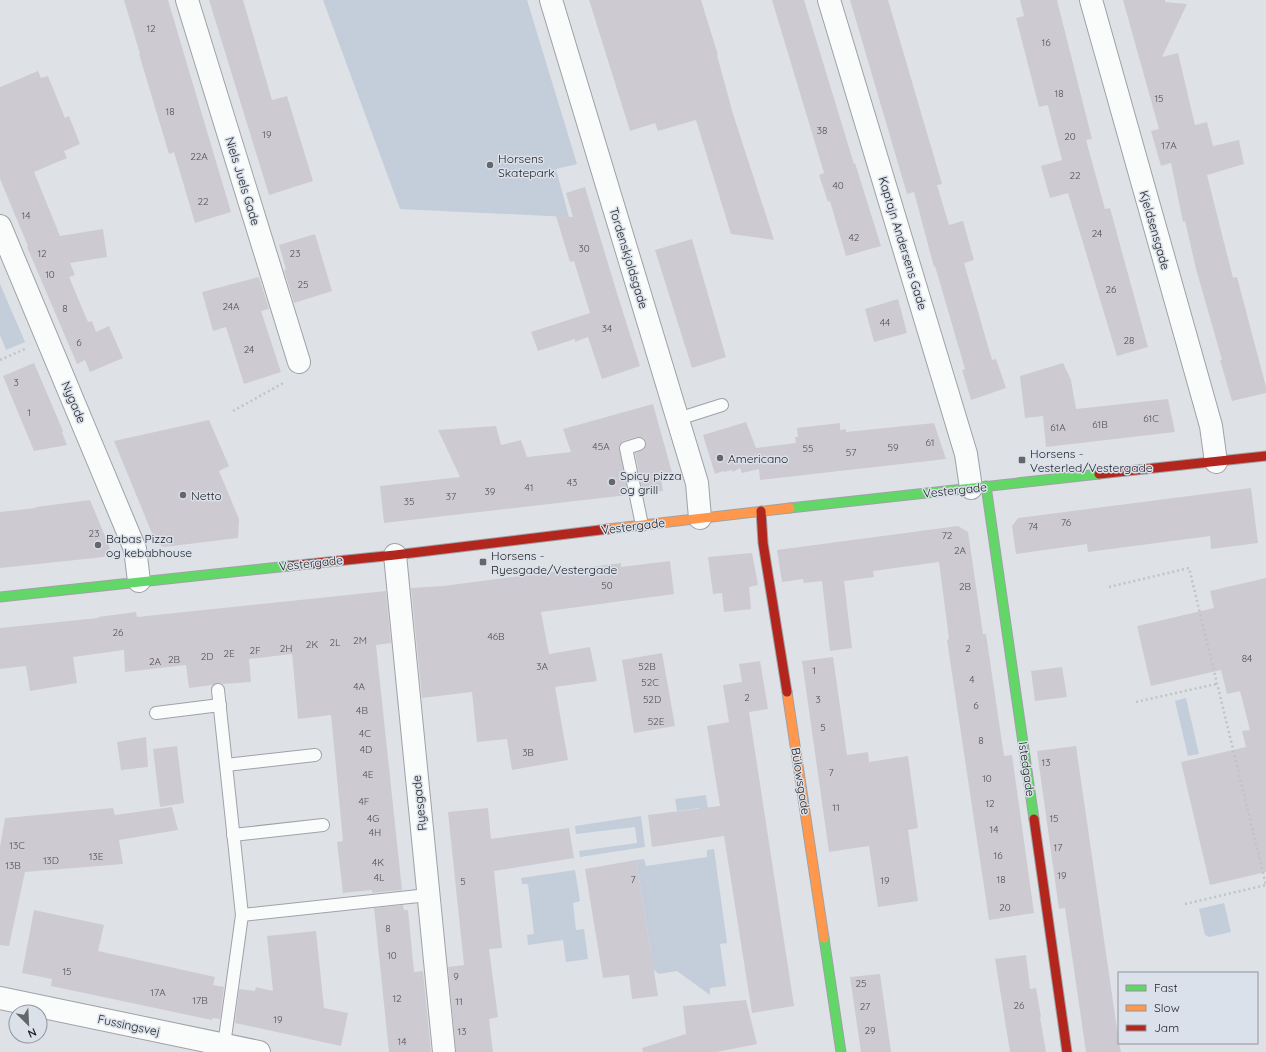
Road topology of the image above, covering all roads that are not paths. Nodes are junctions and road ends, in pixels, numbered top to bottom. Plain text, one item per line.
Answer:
1 (187, 0) edge
2 (551, 0) edge
3 (829, 0) edge
4 (1091, 0) edge
5 (0, 226) edge
6 (299, 362) road end
7 (722, 405) dead end
8 (678, 419) junction
9 (639, 444) dead end
10 (1266, 456) edge
11 (1216, 462) junction
12 (979, 487) junction
13 (761, 511) junction
14 (700, 518) junction
15 (642, 525) junction
16 (395, 555) junction
17 (139, 581) junction
18 (0, 597) edge
19 (218, 690) dead end
20 (220, 705) junction
21 (156, 714) dead end
22 (315, 755) dead end
23 (226, 765) junction
24 (323, 825) dead end
25 (233, 835) junction
26 (428, 895) junction
27 (242, 915) junction
28 (0, 998) edge
29 (224, 1045) junction
30 (259, 1052) edge
31 (444, 1052) edge
32 (841, 1052) edge
33 (1067, 1052) edge

1 - 6 street, Niels Juels Gade
2 - 8 street, Tordenskjoldsgade
3 - 12 street, Kaptajn Andersens Gade
4 - 11 street, Kjeldsensgade
5 - 17 street, Nygade
7 - 8 lane
8 - 14 street, Tordenskjoldsgade
9 - 15 lane
10 - 11 main road, Vestergade
11 - 12 main road, Vestergade
12 - 13 main road, Vestergade
12 - 33 main road, Istedgade
13 - 14 main road, Vestergade
13 - 32 main road, Bülowsgade
14 - 15 main road, Vestergade
15 - 16 main road, Vestergade
16 - 17 main road, Vestergade
16 - 26 street, Ryesgade
17 - 18 main road, Vestergade
19 - 20 lane
20 - 21 lane
20 - 23 lane
22 - 23 lane
23 - 25 lane
24 - 25 lane
25 - 27 lane
26 - 27 lane
26 - 31 street, Ryesgade
27 - 29 lane
28 - 29 street, Fussingsvej
29 - 30 street, Fussingsvej

